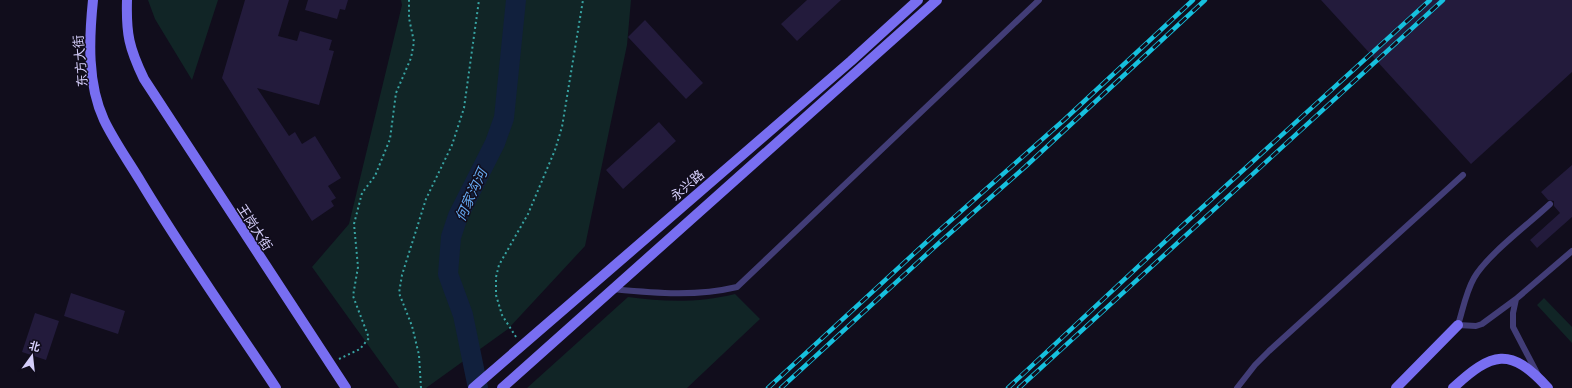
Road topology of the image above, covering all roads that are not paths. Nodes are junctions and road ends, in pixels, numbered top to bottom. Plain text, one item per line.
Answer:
1 (93, 0) edge
2 (127, 0) edge
3 (918, 0) edge
4 (938, 0) edge
5 (1039, 0) edge
6 (1463, 175) dead end
7 (1550, 204) dead end
8 (1572, 251) edge
9 (612, 289) junction
10 (1516, 299) junction
11 (1458, 325) junction
12 (1545, 384) edge
13 (276, 388) edge
14 (346, 388) edge
15 (473, 388) edge
16 (502, 388) edge
17 (1238, 388) edge
18 (1396, 388) edge
19 (1453, 388) edge

1 - 13 main road, 东方大街
2 - 14 main road, 王岗大街
3 - 15 main road, 永兴路
4 - 9 main road
5 - 9 lane
6 - 17 lane
7 - 11 lane
8 - 10 lane
9 - 16 main road
10 - 11 lane
10 - 12 lane
11 - 18 main road
12 - 19 main road

